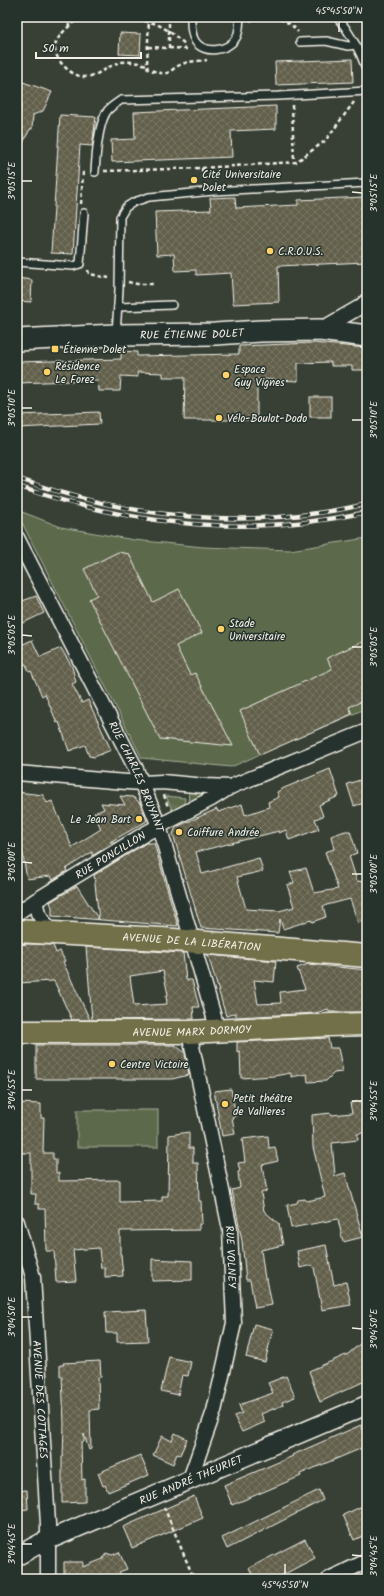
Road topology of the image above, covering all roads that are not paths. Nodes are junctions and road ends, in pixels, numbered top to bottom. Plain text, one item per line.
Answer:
1 (191, 17) edge
2 (240, 17) edge
3 (337, 17) edge
4 (303, 42) road end
5 (356, 45) junction
6 (367, 70) edge
7 (364, 91) edge
8 (95, 172) road end
9 (367, 183) edge
10 (84, 213) road end
11 (17, 262) edge
12 (367, 301) edge
13 (172, 304) dead end
14 (118, 307) junction
15 (320, 330) junction
16 (115, 335) junction
17 (367, 336) edge
18 (17, 340) edge
19 (17, 538) edge
20 (367, 731) edge
21 (17, 773) edge
22 (142, 783) junction
23 (230, 787) junction
24 (159, 826) junction
25 (35, 901) junction
26 (17, 913) edge
27 (17, 931) edge
28 (51, 933) junction
29 (193, 941) junction
30 (367, 956) edge
31 (367, 1024) edge
32 (218, 1031) junction
33 (17, 1032) edge
34 (190, 1032) junction
35 (17, 1222) edge
36 (367, 1406) edge
37 (190, 1479) junction
38 (47, 1541) junction
39 (17, 1556) edge
40 (367, 1561) edge
41 (48, 1579) edge
42 (330, 1579) edge

1 - 2 lane
3 - 5 lane
4 - 5 lane
5 - 6 lane
7 - 8 lane
9 - 14 lane
10 - 11 lane
12 - 15 street
13 - 14 lane
14 - 16 lane
15 - 16 main road, RUE ÉTIENNE DOLET
15 - 17 main road, RUE ÉTIENNE DOLET
16 - 18 main road, RUE ÉTIENNE DOLET
19 - 22 street, RUE CHARLES BRUYANT
20 - 23 street, RUE PONCILLON
21 - 22 street, RUE PONCILLON
22 - 23 street, RUE PONCILLON
22 - 24 street, RUE CHARLES BRUYANT
23 - 24 street, RUE PONCILLON
24 - 25 street, RUE PONCILLON
24 - 29 street, RUE CHARLES BRUYANT
25 - 26 street, RUE PONCILLON
25 - 28 street
27 - 28 main road, AVENUE DE LA LIBÉRATION
28 - 29 main road, AVENUE DE LA LIBÉRATION
29 - 30 main road, AVENUE DE LA LIBÉRATION
29 - 32 street, RUE CHARLES BRUYANT
31 - 32 main road, AVENUE MARX DORMOY
32 - 34 main road, AVENUE MARX DORMOY
33 - 34 main road, AVENUE MARX DORMOY
34 - 37 street, RUE VOLNEY
35 - 38 street, AVENUE DES COTTAGES
36 - 37 street, RUE ANDRÉ THEURIET
37 - 38 street, RUE ANDRÉ THEURIET
38 - 39 street, RUE ANDRÉ THEURIET
38 - 41 street, AVENUE DES COTTAGES
40 - 42 street

